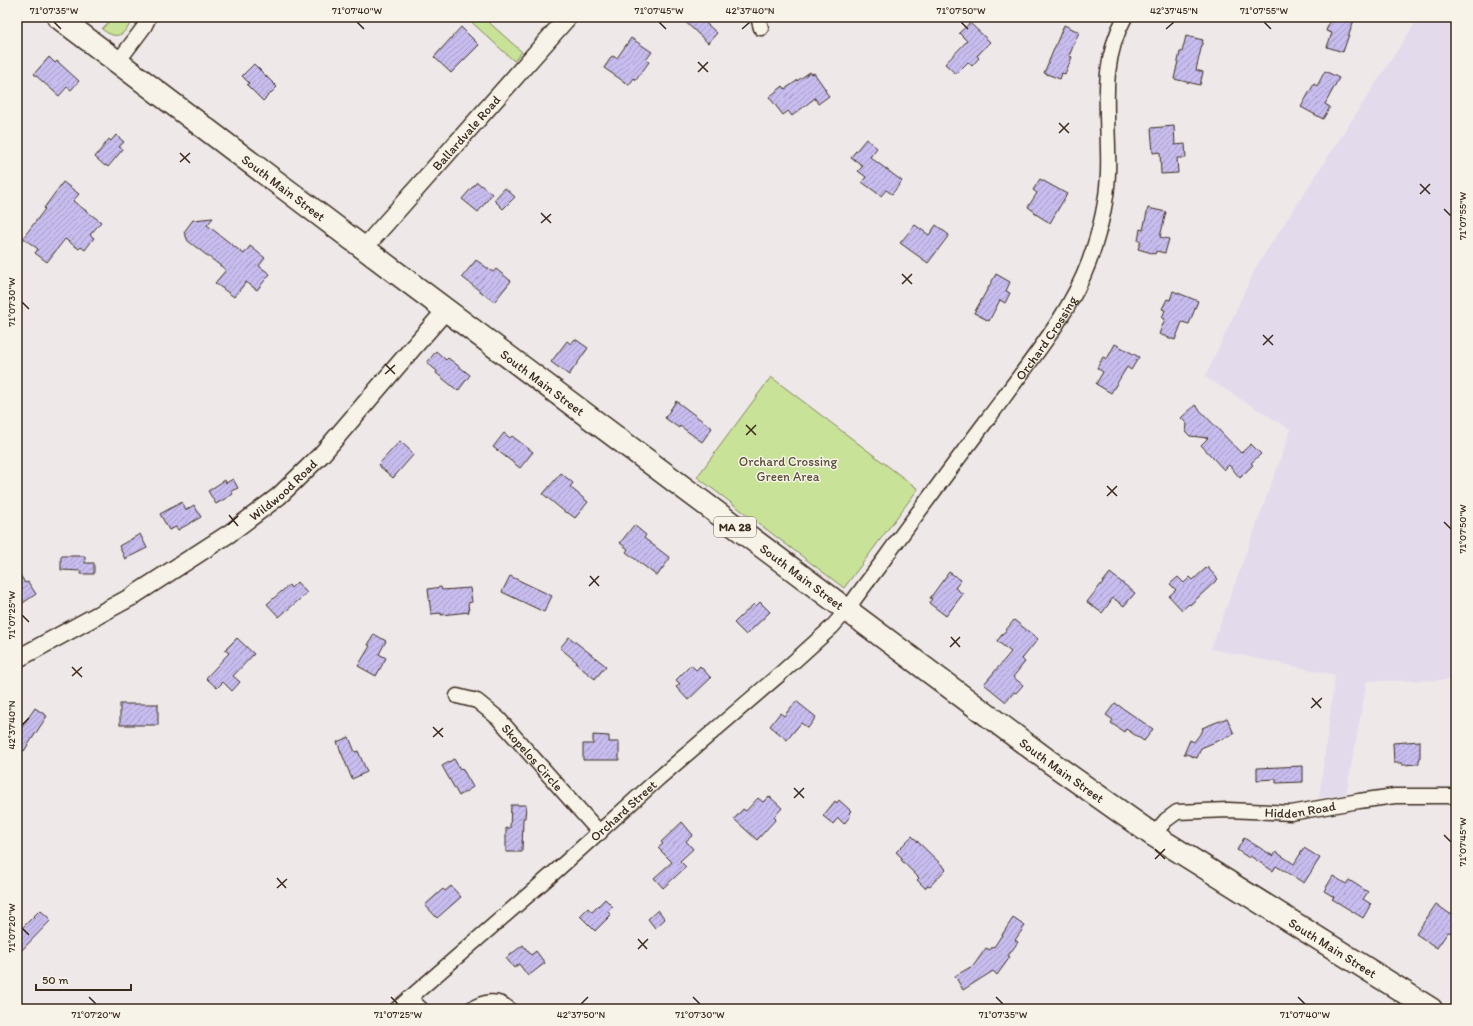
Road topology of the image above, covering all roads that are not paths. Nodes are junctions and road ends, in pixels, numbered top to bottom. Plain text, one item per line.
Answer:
1 (58, 17) edge
2 (149, 17) edge
3 (568, 17) edge
4 (1125, 17) edge
5 (117, 63) junction
6 (364, 248) junction
7 (446, 310) junction
8 (847, 610) junction
9 (17, 659) edge
10 (457, 696) dead end
11 (1456, 796) edge
12 (600, 833) junction
13 (1153, 836) junction
14 (409, 998) junction
15 (397, 1009) edge
16 (421, 1009) edge
17 (471, 1009) edge
18 (509, 1009) edge
19 (1431, 1009) edge

1 - 5 main road, South Main Street / MA 28
2 - 5 street
3 - 6 street, Ballardvale Road
4 - 8 street, Orchard Crossing
5 - 6 main road, South Main Street / MA 28
6 - 7 main road, South Main Street / MA 28
7 - 8 main road, South Main Street / MA 28
7 - 9 street, Wildwood Road
8 - 12 street, Orchard Street
8 - 13 main road, South Main Street / MA 28
10 - 12 street, Skopelos Circle
11 - 13 street, Hidden Road
12 - 14 street, Orchard Street
13 - 19 main road, South Main Street / MA 28
14 - 15 street, Orchard Street
14 - 16 street
17 - 18 street

